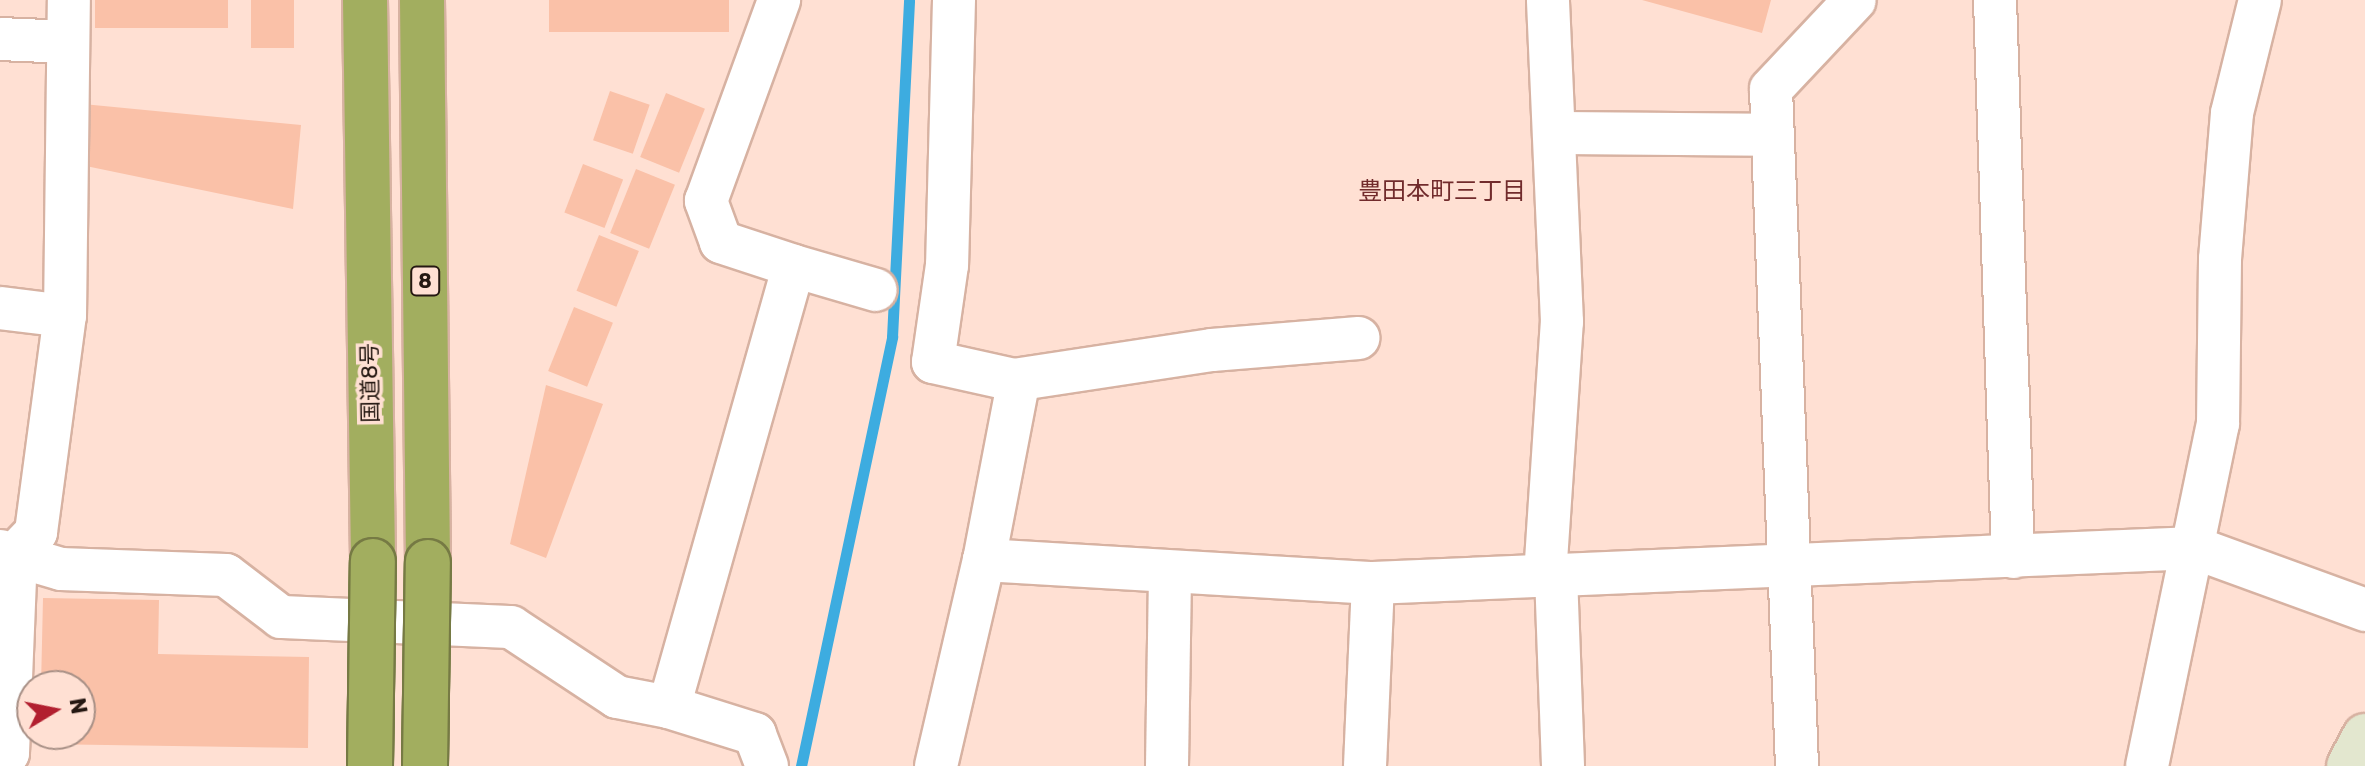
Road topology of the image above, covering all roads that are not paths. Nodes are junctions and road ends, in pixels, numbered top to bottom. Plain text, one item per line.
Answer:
1 (69, 0) edge
2 (365, 0) edge
3 (422, 0) edge
4 (779, 0) edge
5 (954, 0) edge
6 (1548, 0) edge
7 (1855, 0) edge
8 (1995, 0) edge
9 (2260, 0) edge
10 (0, 39) edge
11 (68, 42) junction
12 (1554, 133) junction
13 (1773, 135) junction
14 (794, 266) junction
15 (876, 290) dead end
16 (0, 308) edge
17 (65, 316) junction
18 (1359, 338) dead end
19 (1014, 380) junction
20 (2195, 548) junction
21 (8, 552) edge
22 (2013, 557) junction
23 (984, 560) junction
24 (1789, 566) junction
25 (1170, 572) junction
26 (1551, 576) junction
27 (1373, 583) junction
28 (2365, 610) edge
29 (669, 707) junction
30 (2365, 736) edge
31 (0, 759) edge
32 (370, 766) edge
33 (425, 766) edge
34 (767, 766) edge
35 (936, 766) edge
36 (1167, 766) edge
37 (1365, 766) edge
38 (1563, 766) edge
39 (1797, 766) edge
40 (2147, 766) edge
41 (2349, 766) edge

1 - 11 street
2 - 32 highway, 国道8号, bridge
3 - 33 highway, 8, bridge
4 - 14 street
5 - 19 street
6 - 12 street
7 - 13 street
8 - 22 street
9 - 20 street
10 - 11 street
11 - 17 street
12 - 13 street
12 - 26 street
13 - 24 street
14 - 15 street
14 - 29 street
16 - 17 street
17 - 21 street
18 - 19 street
19 - 23 street
20 - 22 street
20 - 28 street
20 - 40 street
21 - 29 street
21 - 31 street
22 - 24 street
23 - 25 street
23 - 35 street
24 - 26 street
24 - 39 street
25 - 27 street
25 - 36 street
26 - 27 street
26 - 38 street
27 - 37 street
29 - 34 street
30 - 41 street

